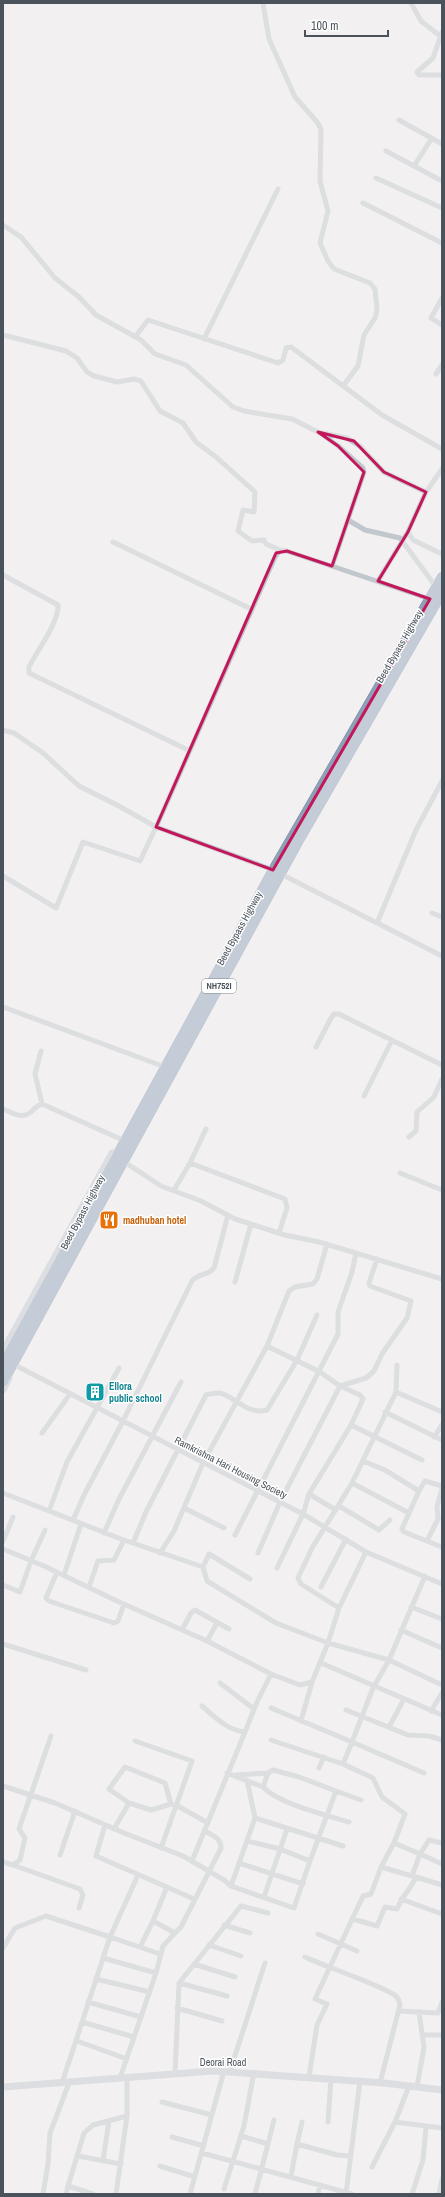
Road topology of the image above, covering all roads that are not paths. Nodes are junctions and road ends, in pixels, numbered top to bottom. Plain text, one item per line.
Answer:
1 (263, 3) edge
2 (412, 3) edge
3 (441, 34) edge
4 (442, 75) edge
5 (399, 120) dead end
6 (432, 138) junction
7 (442, 144) edge
8 (386, 151) dead end
9 (414, 166) junction
10 (376, 178) dead end
11 (442, 181) edge
12 (278, 189) dead end
13 (363, 203) dead end
14 (442, 208) edge
15 (3, 225) edge
16 (442, 243) edge
17 (442, 298) edge
18 (442, 325) edge
19 (3, 335) edge
20 (135, 337) junction
21 (204, 339) junction
22 (442, 364) edge
23 (436, 374) dead end
24 (343, 386) junction
25 (318, 432) junction
26 (442, 449) edge
27 (442, 470) edge
28 (426, 492) junction
29 (348, 520) junction
30 (408, 532) junction
31 (403, 540) junction
32 (113, 542) dead end
33 (280, 550) junction
34 (442, 554) edge
35 (332, 566) junction
36 (3, 575) edge
37 (442, 577) edge
38 (378, 582) junction
39 (439, 590) edge
40 (430, 599) junction
41 (251, 609) junction
42 (3, 730) edge
43 (188, 750) junction
44 (442, 783) edge
45 (156, 827) junction
46 (277, 872) junction
47 (3, 876) edge
48 (432, 913) dead end
49 (442, 917) edge
50 (377, 923) junction
51 (442, 956) edge
52 (3, 1007) edge
53 (392, 1040) junction
54 (316, 1047) dead end
55 (41, 1051) dead end
56 (440, 1062) edge
57 (165, 1067) junction
58 (442, 1079) edge
59 (364, 1096) dead end
60 (42, 1104) junction
61 (3, 1109) edge
62 (206, 1129) dead end
63 (409, 1137) dead end
64 (129, 1140) junction
65 (125, 1162) junction
66 (190, 1163) junction
67 (400, 1173) dead end
68 (174, 1190) junction
69 (442, 1190) edge
70 (228, 1216) junction
71 (252, 1224) junction
72 (279, 1233) junction
73 (327, 1244) junction
74 (356, 1253) junction
75 (376, 1259) junction
76 (442, 1279) edge
77 (235, 1282) dead end
78 (316, 1315) dead end
79 (268, 1346) junction
80 (297, 1360) junction
81 (8, 1361) edge
82 (396, 1365) dead end
83 (119, 1368) dead end
84 (320, 1372) junction
85 (3, 1382) edge
86 (181, 1382) dead end
87 (340, 1386) junction
88 (3, 1390) edge
89 (396, 1392) junction
90 (70, 1394) junction
91 (237, 1404) junction
92 (96, 1407) junction
93 (385, 1412) junction
94 (442, 1412) edge
95 (123, 1421) junction
96 (351, 1425) junction
97 (442, 1425) edge
98 (42, 1433) dead end
99 (374, 1436) junction
100 (434, 1436) junction
101 (153, 1437) junction
102 (442, 1440) edge
103 (178, 1450) junction
104 (422, 1460) dead end
105 (363, 1461) junction
106 (203, 1463) junction
107 (352, 1483) junction
108 (442, 1486) edge
109 (442, 1489) edge
110 (259, 1491) junction
111 (418, 1491) junction
112 (3, 1493) edge
113 (310, 1494) junction
114 (280, 1502) junction
115 (184, 1508) junction
116 (338, 1508) junction
117 (50, 1512) junction
118 (409, 1513) junction
119 (303, 1514) junction
120 (13, 1517) dead end
121 (73, 1520) junction
122 (390, 1520) dead end
123 (82, 1524) junction
124 (324, 1527) junction
125 (224, 1528) dead end
126 (46, 1530) dead end
127 (104, 1532) junction
128 (235, 1535) dead end
129 (346, 1539) junction
130 (124, 1540) junction
131 (3, 1541) edge
132 (427, 1541) junction
133 (133, 1543) junction
134 (442, 1547) edge
135 (3, 1549) edge
136 (366, 1552) junction
137 (160, 1553) junction
138 (258, 1553) dead end
139 (31, 1561) junction
140 (203, 1568) junction
141 (277, 1568) dead end
142 (57, 1572) junction
143 (64, 1575) junction
144 (425, 1576) junction
145 (250, 1579) dead end
146 (442, 1584) edge
147 (3, 1585) edge
148 (89, 1587) junction
149 (321, 1587) dead end
150 (124, 1604) junction
151 (411, 1607) junction
152 (340, 1608) junction
153 (442, 1619) edge
154 (217, 1623) junction
155 (229, 1629) dead end
156 (182, 1630) junction
157 (400, 1630) junction
158 (207, 1641) junction
159 (328, 1643) junction
160 (3, 1644) edge
161 (442, 1648) edge
162 (389, 1660) junction
163 (321, 1663) junction
164 (86, 1670) dead end
165 (271, 1674) junction
166 (220, 1682) dead end
167 (312, 1682) junction
168 (442, 1685) edge
169 (375, 1686) junction
170 (442, 1693) edge
171 (404, 1699) junction
172 (202, 1706) dead end
173 (271, 1708) dead end
174 (254, 1709) junction
175 (346, 1710) dead end
176 (430, 1712) junction
177 (442, 1715) edge
178 (362, 1717) junction
179 (301, 1721) junction
180 (389, 1727) junction
181 (245, 1732) junction
182 (51, 1736) dead end
183 (271, 1740) dead end
184 (442, 1740) edge
185 (135, 1741) dead end
186 (352, 1742) junction
187 (324, 1757) junction
188 (343, 1764) junction
189 (319, 1768) dead end
190 (227, 1773) junction
191 (268, 1773) junction
192 (424, 1774) dead end
193 (233, 1775) junction
194 (247, 1780) junction
195 (3, 1786) edge
196 (263, 1788) junction
197 (336, 1791) junction
198 (32, 1795) junction
199 (360, 1800) dead end
200 (129, 1803) junction
201 (174, 1805) junction
202 (75, 1811) junction
203 (328, 1815) junction
204 (255, 1818) junction
205 (349, 1822) dead end
206 (208, 1823) junction
207 (105, 1825) junction
208 (114, 1829) junction
209 (287, 1829) junction
210 (205, 1831) junction
211 (319, 1838) junction
212 (247, 1841) junction
213 (442, 1843) edge
214 (394, 1844) junction
215 (343, 1846) dead end
216 (161, 1848) junction
217 (280, 1849) junction
218 (420, 1854) junction
219 (60, 1855) dead end
220 (192, 1861) junction
221 (310, 1861) junction
222 (3, 1862) edge
223 (239, 1863) junction
224 (442, 1864) edge
225 (13, 1865) junction
226 (381, 1866) junction
227 (210, 1871) junction
228 (272, 1874) junction
229 (138, 1875) junction
230 (414, 1876) junction
231 (303, 1884) junction
232 (442, 1885) edge
233 (231, 1886) junction
234 (167, 1887) junction
235 (264, 1897) junction
236 (194, 1899) junction
237 (401, 1899) junction
238 (79, 1908) dead end
239 (268, 1913) dead end
240 (442, 1914) edge
241 (353, 1919) junction
242 (153, 1922) junction
243 (224, 1926) junction
244 (175, 1933) junction
245 (250, 1933) dead end
246 (318, 1934) dead end
247 (110, 1937) junction
248 (342, 1944) junction
249 (209, 1945) junction
250 (140, 1946) junction
251 (3, 1948) edge
252 (357, 1951) dead end
253 (160, 1954) junction
254 (241, 1956) dead end
255 (305, 1957) dead end
256 (103, 1958) junction
257 (265, 1963) dead end
258 (194, 1964) junction
259 (328, 1968) junction
260 (156, 1973) junction
261 (235, 1977) dead end
262 (96, 1979) junction
263 (179, 1983) junction
264 (150, 1992) junction
265 (228, 1996) dead end
266 (88, 2002) junction
267 (442, 2002) edge
268 (177, 2008) junction
269 (398, 2011) junction
270 (419, 2012) junction
271 (141, 2017) junction
272 (222, 2021) dead end
273 (82, 2022) junction
274 (442, 2034) edge
275 (423, 2035) junction
276 (134, 2037) junction
277 (76, 2041) junction
278 (127, 2059) junction
279 (227, 2071) junction
280 (254, 2072) junction
281 (175, 2074) junction
282 (309, 2077) junction
283 (123, 2078) junction
284 (332, 2079) junction
285 (360, 2081) junction
286 (380, 2082) junction
287 (65, 2083) junction
288 (409, 2086) junction
289 (3, 2087) edge
290 (417, 2087) junction
291 (442, 2090) edge
292 (162, 2102) dead end
293 (212, 2115) junction
294 (127, 2116) junction
295 (274, 2120) dead end
296 (109, 2121) junction
297 (302, 2122) dead end
298 (328, 2122) dead end
299 (395, 2122) junction
300 (426, 2127) junction
301 (442, 2128) edge
302 (241, 2136) junction
303 (172, 2137) dead end
304 (268, 2144) junction
305 (297, 2144) junction
306 (204, 2146) junction
307 (202, 2153) junction
308 (78, 2156) junction
309 (350, 2156) junction
310 (103, 2161) junction
311 (231, 2161) junction
312 (121, 2164) junction
313 (160, 2166) dead end
314 (372, 2167) dead end
315 (261, 2170) junction
316 (291, 2176) junction
317 (195, 2177) junction
318 (442, 2180) edge
319 (320, 2185) junction
320 (68, 2186) junction
321 (224, 2189) dead end
322 (346, 2193) edge
323 (42, 2194) edge
324 (66, 2194) edge
325 (93, 2194) edge
326 (116, 2194) edge
327 (190, 2194) edge
328 (255, 2194) edge
329 (318, 2194) edge
330 (352, 2194) edge
331 (412, 2194) edge
332 (439, 2194) edge

1 - 24 street
2 - 3 street
3 - 4 street
5 - 6 street
6 - 7 street
6 - 9 street
8 - 9 street
9 - 11 street
10 - 14 street
12 - 21 street
13 - 16 street
15 - 20 street
17 - 18 street
19 - 33 street
20 - 21 street
20 - 25 street
21 - 24 street
22 - 23 street
24 - 26 street
25 - 28 street
25 - 29 street
27 - 28 street
28 - 30 street
29 - 31 street
29 - 35 street
30 - 31 street
30 - 34 street
31 - 38 street
31 - 39 street
32 - 41 street
33 - 35 street
33 - 41 street
35 - 38 street
36 - 43 street
37 - 39 highway, Beed Bypass Highway / NH752I
38 - 40 street
39 - 40 highway, Beed Bypass Highway / NH752I
39 - 46 highway, Beed Bypass Highway / NH752I
40 - 46 highway, Beed Bypass Highway / NH752I
41 - 43 street
42 - 45 street
43 - 45 street
44 - 50 street
45 - 46 street
45 - 47 street
46 - 50 street
46 - 57 highway, Beed Bypass Highway / NH752I
46 - 64 highway, Beed Bypass Highway / NH752I
48 - 49 street
50 - 51 street
52 - 57 street
53 - 54 street
53 - 56 street
53 - 59 street
55 - 60 street
57 - 64 highway, Beed Bypass Highway / NH752I
58 - 63 street
60 - 61 street
60 - 64 street
62 - 66 street
64 - 65 highway, Beed Bypass Highway / NH752I
64 - 81 highway, Beed Bypass Highway / NH752I
65 - 68 street
65 - 81 highway, Beed Bypass Highway / NH752I
66 - 68 street
66 - 72 street
67 - 69 street
68 - 70 street
70 - 71 street
70 - 95 street
71 - 72 street
71 - 77 street
72 - 73 street
73 - 74 street
73 - 79 street
74 - 75 street
74 - 84 street
75 - 76 street
75 - 87 street
78 - 80 street
79 - 80 street
79 - 91 street
80 - 84 street
80 - 91 street
81 - 85 highway, Beed Bypass Highway / NH752I
81 - 88 street
81 - 90 street, Ramkrishna Hari Housing Society
82 - 89 street
83 - 92 street
84 - 87 street
84 - 110 street
86 - 101 street
87 - 96 street
87 - 114 street
89 - 93 street
89 - 94 street
90 - 92 street, Ramkrishna Hari Housing Society
90 - 98 street
91 - 103 street
91 - 106 street
92 - 95 street, Ramkrishna Hari Housing Society
92 - 117 street
93 - 99 street
93 - 100 street
95 - 101 street, Ramkrishna Hari Housing Society
95 - 121 street
96 - 99 street
96 - 113 street
97 - 100 street
99 - 104 street
99 - 105 street
100 - 102 street
101 - 103 street, Ramkrishna Hari Housing Society
101 - 127 street
103 - 106 street, Ramkrishna Hari Housing Society
103 - 133 street
105 - 107 street
105 - 111 street
106 - 110 street, Ramkrishna Hari Housing Society
106 - 115 street
107 - 116 street
107 - 118 street
108 - 111 street
109 - 132 street
110 - 114 street, Ramkrishna Hari Housing Society
110 - 128 street
111 - 118 street
112 - 117 street
113 - 116 street
113 - 119 street
114 - 119 street, Ramkrishna Hari Housing Society
114 - 138 street
115 - 125 street
115 - 137 street
116 - 122 street
116 - 124 street
117 - 121 street
118 - 132 street
119 - 124 street, Ramkrishna Hari Housing Society
119 - 141 street
120 - 131 street
121 - 123 street
123 - 127 street
123 - 143 street
124 - 129 street, Ramkrishna Hari Housing Society
124 - 152 street
126 - 139 street
127 - 130 street
129 - 136 street, Ramkrishna Hari Housing Society
129 - 149 street
130 - 133 street
130 - 148 street
132 - 134 street
133 - 137 street
135 - 139 street
136 - 144 street, Ramkrishna Hari Housing Society
136 - 152 street
137 - 140 street
139 - 142 street
139 - 147 street
140 - 145 street
140 - 159 street
142 - 143 street
142 - 150 street
143 - 148 street
144 - 146 street, Ramkrishna Hari Housing Society
144 - 151 street
148 - 150 street
150 - 156 street
151 - 153 street
151 - 157 street
152 - 159 street
154 - 155 street
154 - 156 street
154 - 158 street
156 - 158 street
157 - 161 street
157 - 162 street
158 - 165 street
159 - 162 street
159 - 163 street
160 - 164 street
162 - 168 street
162 - 169 street
163 - 167 street
163 - 169 street
165 - 167 street
165 - 174 street
166 - 174 street
167 - 179 street
169 - 171 street
169 - 178 street
170 - 176 street
171 - 176 street
171 - 180 street
172 - 181 street
173 - 179 street
174 - 181 street
175 - 178 street
176 - 177 street
178 - 180 street
178 - 186 street
179 - 186 street
180 - 184 street
181 - 190 street
182 - 198 street
183 - 187 street
185 - 201 street
186 - 188 street
186 - 192 street
187 - 188 street
187 - 189 street
188 - 214 street
190 - 193 street
190 - 206 street
191 - 193 street
191 - 196 street
191 - 197 street
193 - 194 street
194 - 196 street
194 - 204 street
195 - 198 street
196 - 203 street
197 - 199 street
197 - 203 street
198 - 202 street
198 - 225 street
200 - 201 street
200 - 201 street
200 - 208 street
201 - 206 street
201 - 216 street
202 - 207 street
202 - 219 street
203 - 205 street
203 - 211 street
204 - 209 street
204 - 212 street
206 - 210 street
207 - 208 street
207 - 229 street
208 - 216 street
209 - 211 street
209 - 217 street
210 - 220 street
210 - 227 street
211 - 215 street
211 - 221 street
212 - 217 street
212 - 223 street
213 - 218 street
214 - 218 street
214 - 226 street
216 - 220 street
217 - 221 street
217 - 228 street
218 - 224 street
218 - 230 street
220 - 227 street
221 - 231 street
222 - 225 street
223 - 228 street
223 - 233 street
225 - 238 street
226 - 230 street
226 - 241 street
227 - 233 street
227 - 236 street
228 - 231 street
228 - 235 street
229 - 234 street
229 - 247 street
230 - 232 street
230 - 237 street
231 - 235 street
233 - 235 street
234 - 236 street
234 - 242 street
236 - 244 street
237 - 240 street
237 - 241 street
239 - 243 street
241 - 248 street
242 - 244 street
242 - 250 street
243 - 245 street
243 - 249 street
244 - 253 street
246 - 248 street
247 - 250 street
247 - 251 street
247 - 256 street
248 - 252 street
248 - 259 street
249 - 254 street
249 - 258 street
250 - 253 street
253 - 260 street
255 - 259 street
256 - 260 street
256 - 262 street
257 - 279 street
258 - 261 street
258 - 263 street
259 - 269 street
259 - 282 street
260 - 264 street
262 - 264 street
262 - 266 street
263 - 265 street
263 - 268 street
264 - 271 street
266 - 271 street
266 - 273 street
267 - 270 street
268 - 272 street
268 - 281 street
269 - 270 street
269 - 286 street
270 - 275 street
271 - 276 street
273 - 276 street
273 - 277 street
274 - 275 street
275 - 290 street
276 - 278 street
277 - 278 street
277 - 287 street
278 - 283 street
279 - 280 street, Deorai Road
279 - 281 street, Deorai Road
279 - 293 street
280 - 282 street, Deorai Road
280 - 302 street
281 - 283 street, Deorai Road
282 - 284 street, Deorai Road
283 - 287 street, Deorai Road
283 - 294 street
284 - 285 street, Deorai Road
284 - 298 street
285 - 286 street, Deorai Road
285 - 309 street
286 - 288 street, Deorai Road
287 - 289 street, Deorai Road
287 - 323 street
288 - 290 street, Deorai Road
288 - 299 street
290 - 291 street, Deorai Road
292 - 293 street
293 - 306 street
294 - 296 street
294 - 312 street
295 - 304 street
296 - 308 street
296 - 310 street
297 - 305 street
299 - 300 street
299 - 314 street
300 - 301 street
300 - 331 street
302 - 304 street
302 - 311 street
303 - 306 street
304 - 315 street
305 - 309 street
305 - 316 street
306 - 307 street
307 - 311 street
307 - 317 street
308 - 310 street
308 - 320 street
309 - 322 street
310 - 312 street
311 - 315 street
311 - 321 street
312 - 326 street
313 - 317 street
315 - 316 street
315 - 328 street
316 - 319 street
317 - 327 street
318 - 332 street
319 - 322 street
319 - 329 street
320 - 324 street
320 - 325 street
322 - 330 street

